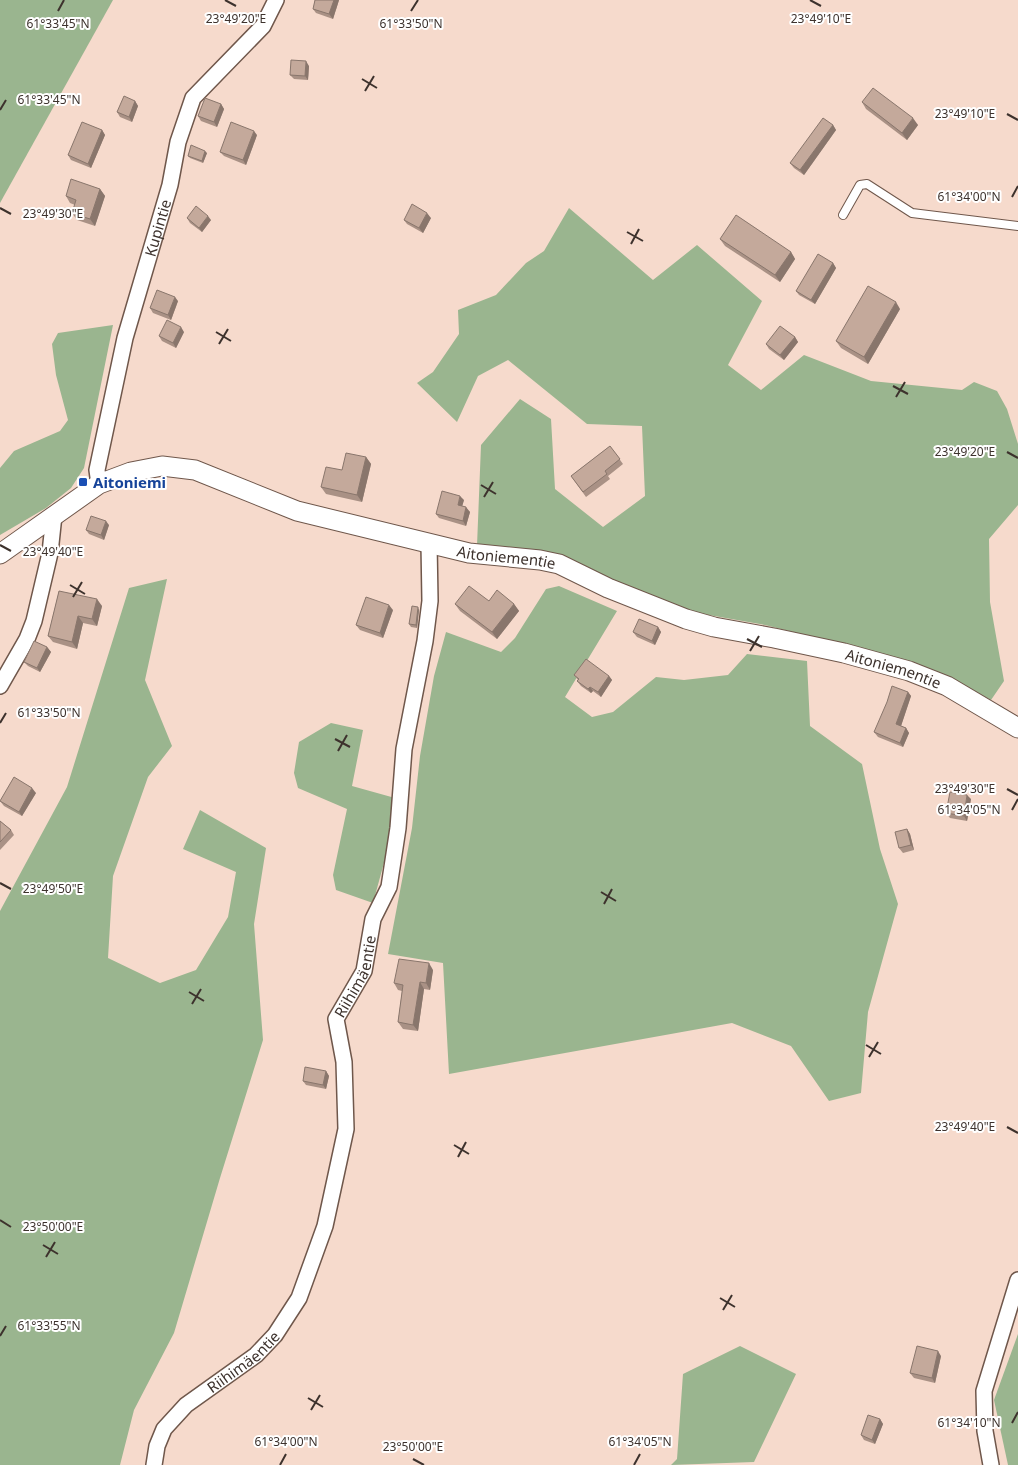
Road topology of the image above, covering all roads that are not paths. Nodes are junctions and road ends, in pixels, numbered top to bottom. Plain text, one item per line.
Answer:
1 (276, 0) edge
2 (843, 215) dead end
3 (1018, 226) edge
4 (99, 484) junction
5 (54, 515) junction
6 (429, 543) junction
7 (0, 554) edge
8 (0, 686) edge
9 (1018, 728) edge
10 (1018, 1280) edge
11 (154, 1465) edge
12 (992, 1465) edge

1 - 4 street, Kupintie
2 - 3 lane
4 - 5 street, Aitoniementie
4 - 6 street, Aitoniementie
5 - 7 street, Aitoniementie
5 - 8 street
6 - 9 street, Aitoniementie
6 - 11 street, Riihimäentie
10 - 12 street

